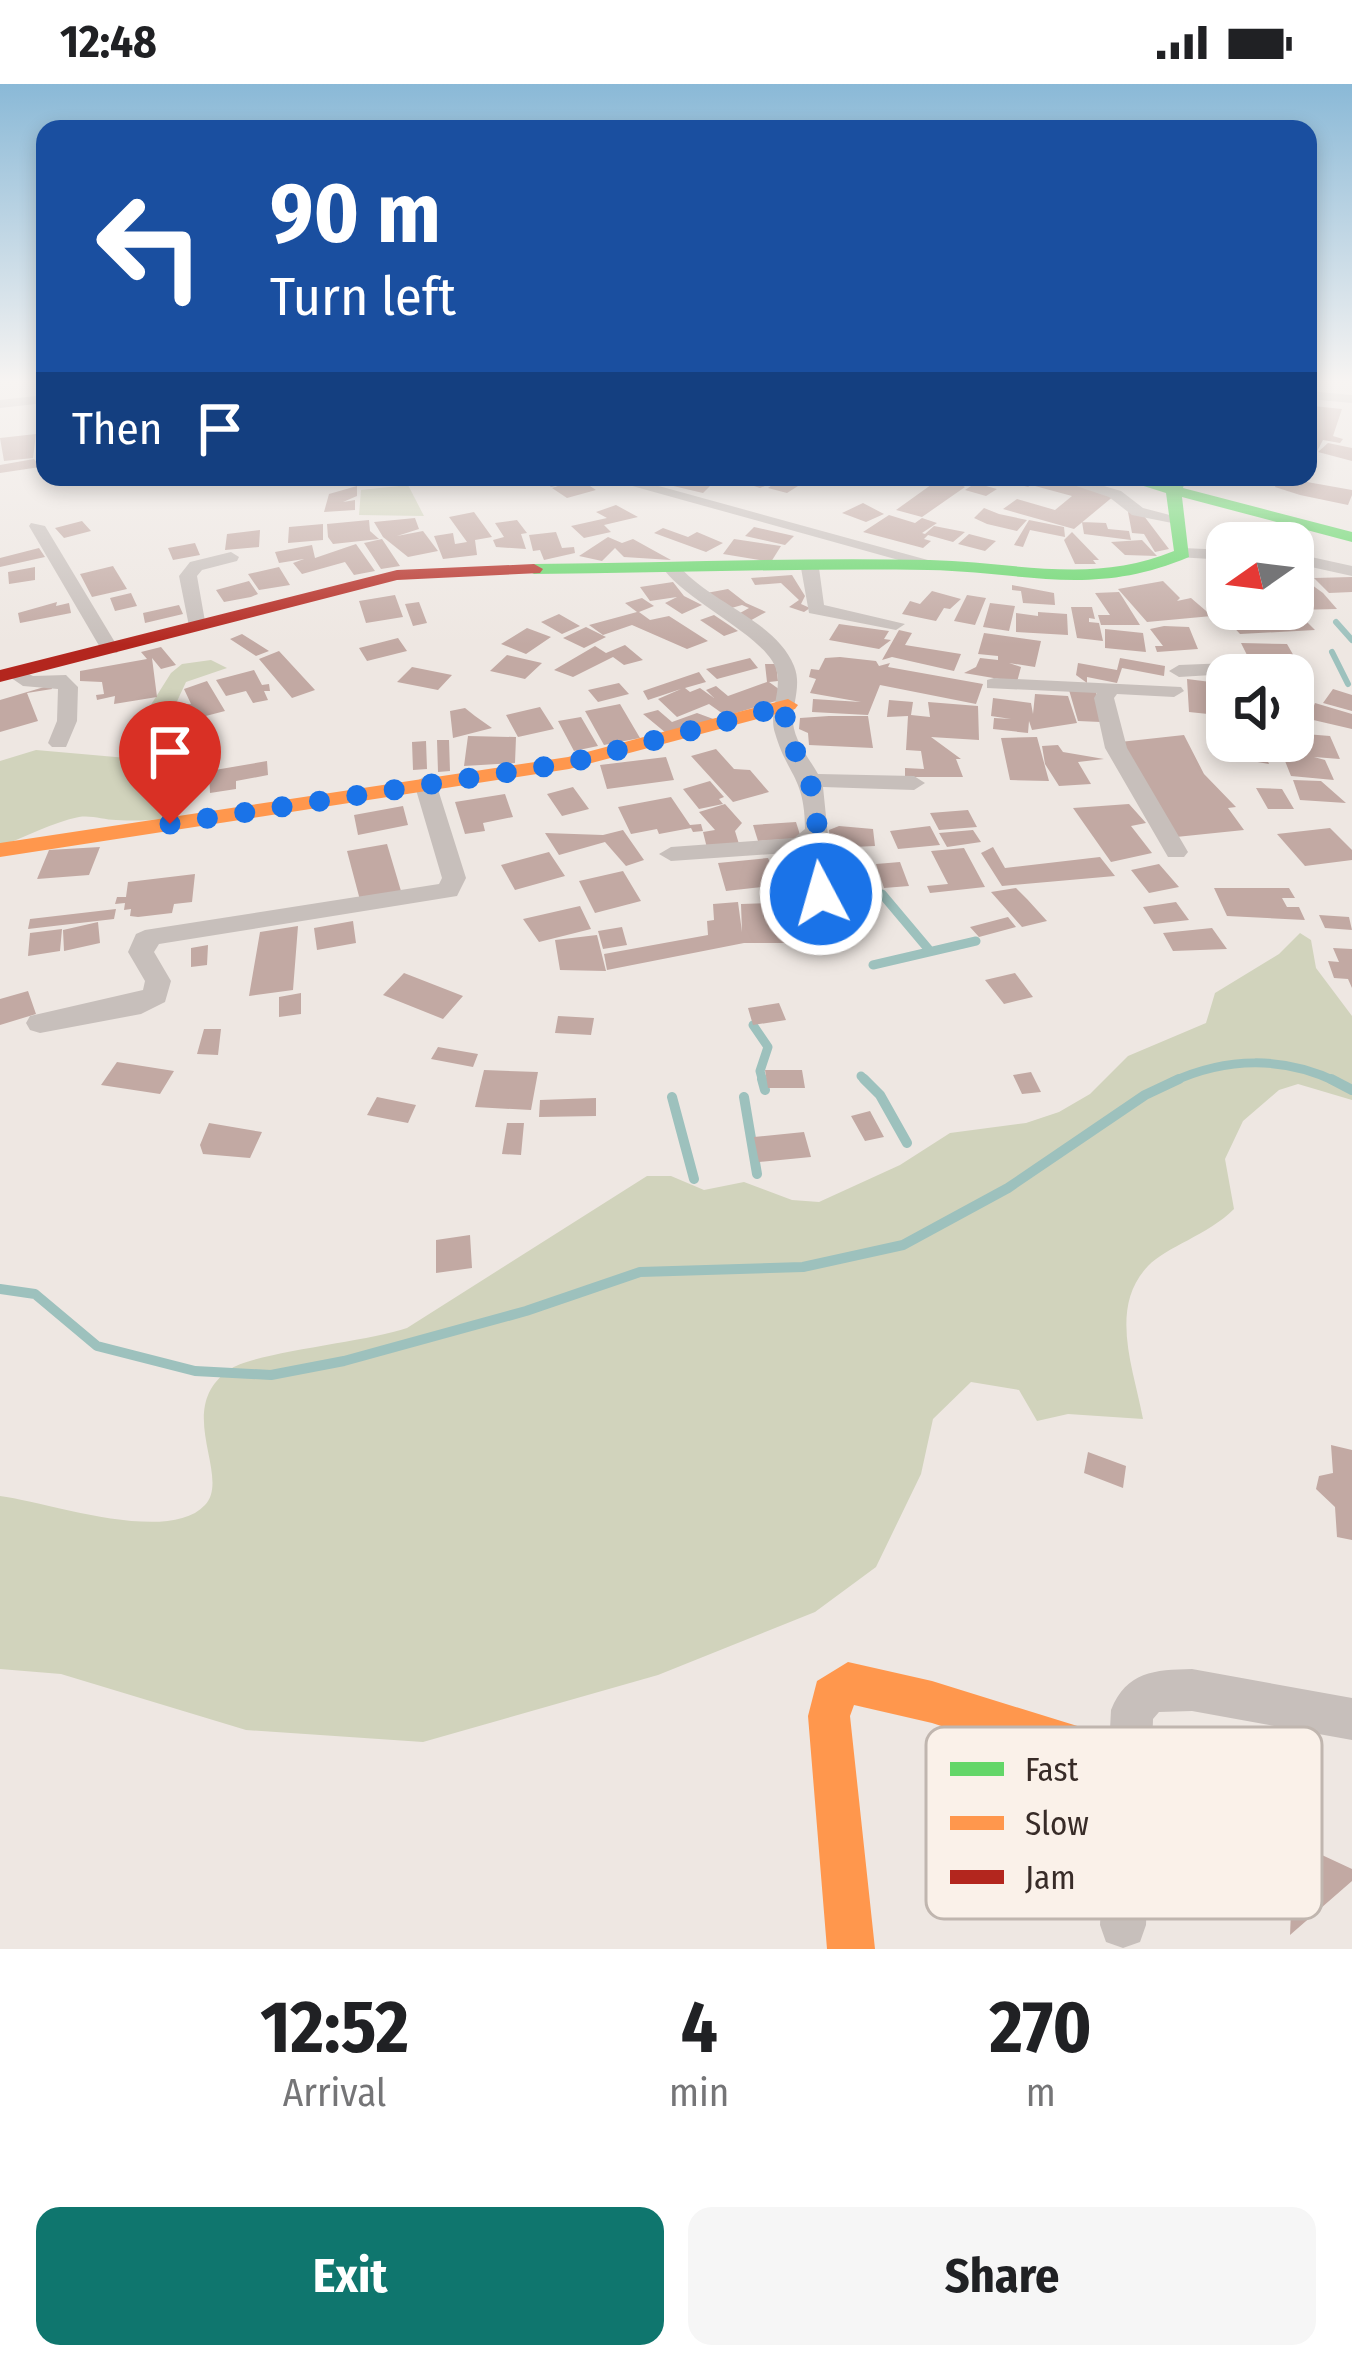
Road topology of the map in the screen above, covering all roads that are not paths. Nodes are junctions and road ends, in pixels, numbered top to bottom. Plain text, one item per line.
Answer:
1 (642, 486) edge
2 (1088, 486) edge
3 (1175, 492) edge
4 (1352, 522) edge
5 (37, 526) dead end
6 (1352, 537) edge
7 (1183, 553) junction
8 (1206, 554) edge
9 (231, 557) dead end
10 (1314, 563) edge
11 (937, 565) junction
12 (810, 568) junction
13 (674, 571) junction
14 (1352, 571) edge
15 (896, 624) dead end
16 (197, 627) junction
17 (110, 650) junction
18 (7, 674) edge
19 (1206, 676) edge
20 (994, 684) dead end
21 (1112, 688) junction
22 (788, 705) junction
23 (59, 743) dead end
24 (810, 780) junction
25 (914, 783) dead end
26 (425, 784) junction
27 (810, 843) junction
28 (0, 850) edge
29 (1176, 852) dead end
30 (671, 854) dead end
31 (838, 943) dead end
32 (40, 1023) dead end
33 (1352, 1719) edge
34 (1011, 1727) edge
35 (1131, 1727) edge
36 (1123, 1919) edge
37 (1123, 1925) dead end
38 (851, 1949) edge

1 - 11 street
2 - 3 street
3 - 4 main road
3 - 6 main road
3 - 7 main road
5 - 17 street
7 - 8 street
7 - 11 main road
9 - 16 street
10 - 14 street
11 - 12 main road
12 - 13 main road
12 - 15 street
13 - 16 main road
13 - 22 street
16 - 17 main road
17 - 18 main road
18 - 23 street
19 - 21 street
20 - 21 street
21 - 29 street
22 - 24 street
22 - 26 main road
24 - 25 street
24 - 27 street
26 - 28 main road
26 - 32 street
27 - 30 street
27 - 31 street
33 - 35 street
34 - 38 main road
36 - 37 street

